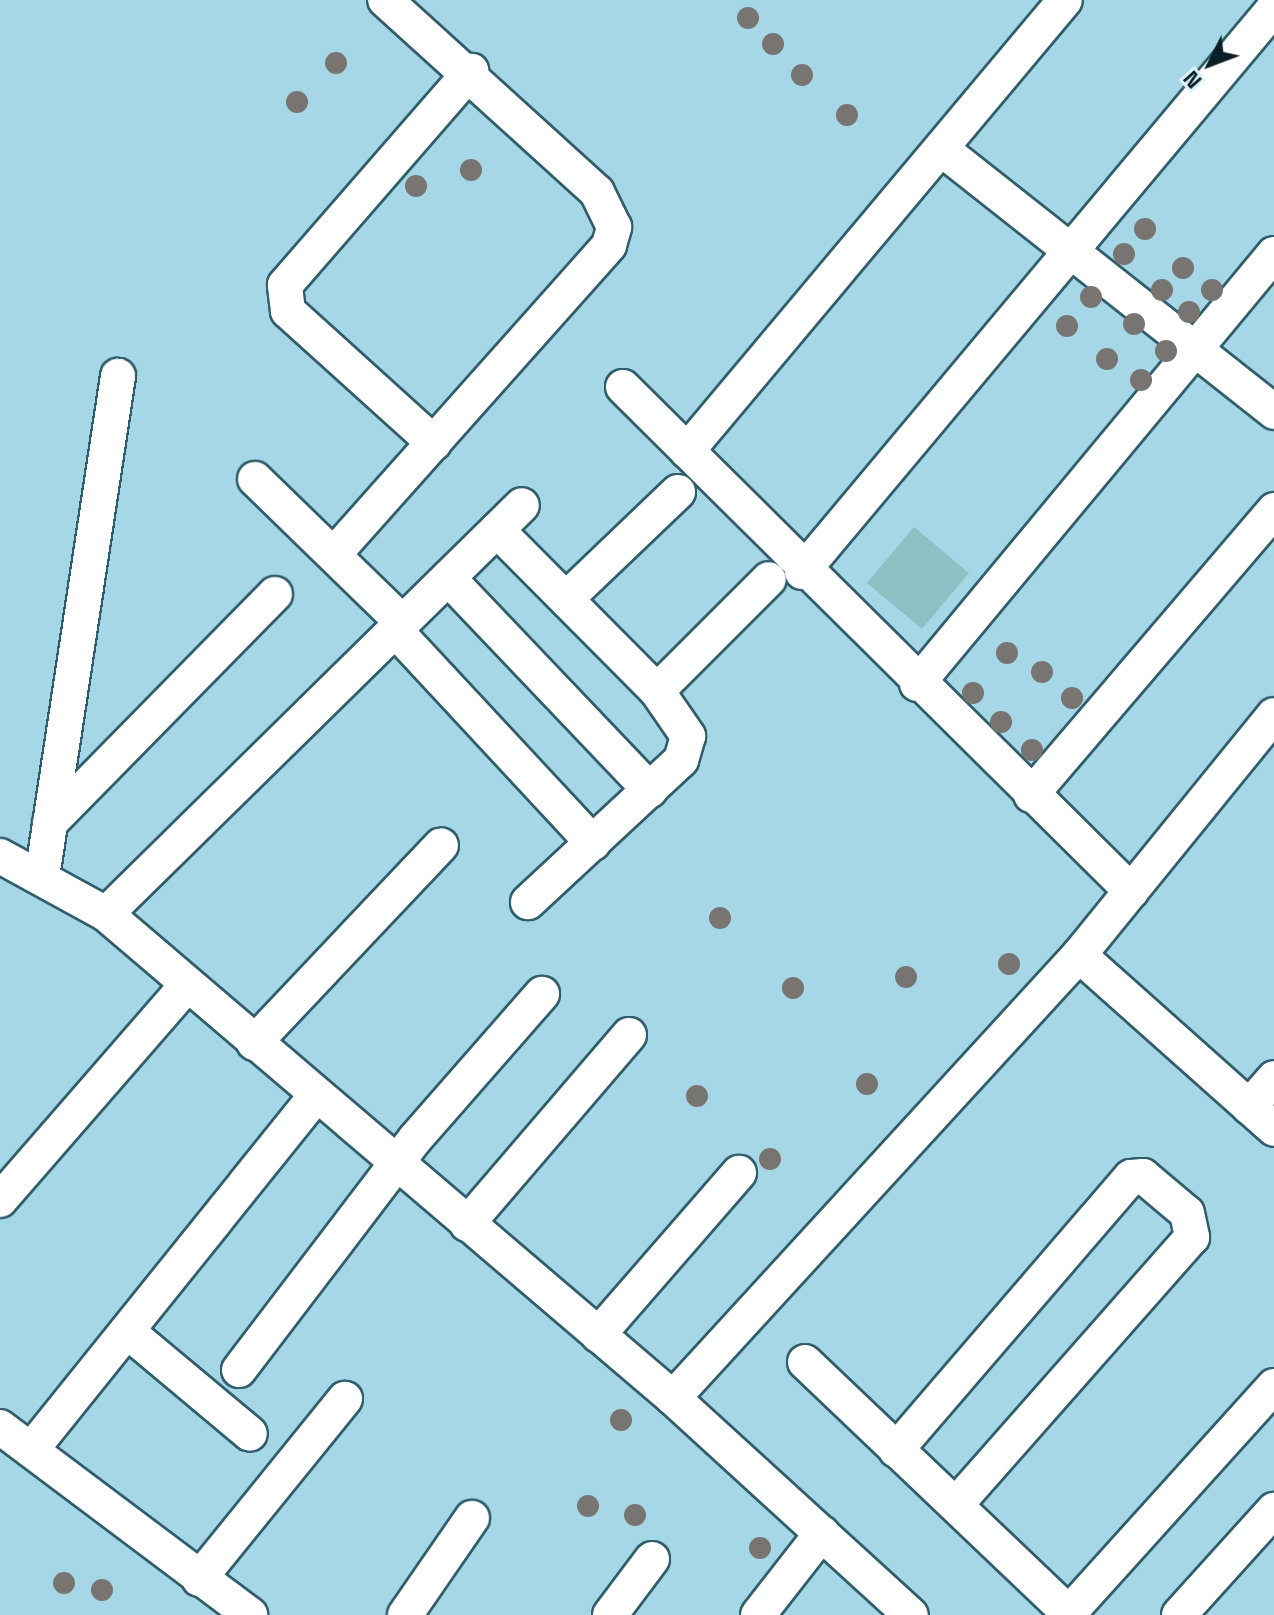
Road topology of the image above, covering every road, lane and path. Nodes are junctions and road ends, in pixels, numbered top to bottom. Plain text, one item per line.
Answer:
1 (385, 0) edge
2 (1065, 0) edge
3 (1274, 8) edge
4 (471, 71) junction
5 (944, 151) junction
6 (1068, 251) junction
7 (1274, 254) edge
8 (1197, 348) junction
9 (118, 376) dead end
10 (623, 387) dead end
11 (1274, 412) edge
12 (434, 443) junction
13 (687, 451) junction
14 (255, 479) dead end
15 (678, 492) dead end
16 (522, 505) dead end
17 (1274, 510) edge
18 (497, 530) junction
19 (335, 553) junction
20 (802, 572) junction
21 (448, 578) junction
22 (769, 579) dead end
23 (275, 594) dead end
24 (566, 599) junction
25 (399, 626) junction
26 (917, 684) junction
27 (657, 691) junction
28 (1274, 715) edge
29 (650, 790) junction
30 (1031, 795) junction
31 (50, 823) junction
32 (593, 843) junction
33 (441, 845) dead end
34 (0, 856) edge
35 (42, 877) junction
36 (1131, 891) junction
37 (528, 902) dead end
38 (106, 914) junction
39 (1079, 955) junction
40 (186, 986) junction
41 (542, 994) dead end
42 (629, 1035) dead end
43 (254, 1043) junction
44 (1274, 1078) edge
45 (316, 1096) junction
46 (1249, 1107) junction
47 (1274, 1129) edge
48 (396, 1163) junction
49 (739, 1173) dead end
50 (0, 1200) edge
51 (467, 1224) junction
52 (127, 1331) junction
53 (598, 1335) junction
54 (805, 1362) dead end
55 (239, 1370) dead end
56 (1274, 1386) edge
57 (673, 1398) junction
58 (345, 1399) dead end
59 (0, 1427) edge
60 (250, 1434) dead end
61 (31, 1450) junction
62 (896, 1450) junction
63 (956, 1505) junction
64 (1274, 1510) edge
65 (472, 1518) dead end
66 (822, 1533) junction
67 (652, 1559) dead end
68 (199, 1579) junction
69 (902, 1612) edge
70 (1070, 1614) edge
71 (250, 1615) edge
72 (405, 1615) edge
73 (610, 1615) edge
74 (758, 1615) edge
75 (1179, 1615) edge

1 - 4 street
2 - 5 street
3 - 6 street
4 - 12 street
4 - 12 street
5 - 6 street
5 - 13 street
6 - 8 street
6 - 20 street
7 - 8 street
8 - 11 street
8 - 26 street
9 - 31 street
10 - 13 street
12 - 19 street
13 - 20 street
14 - 19 street
15 - 24 street
16 - 18 street
17 - 30 street
18 - 21 street
18 - 24 street
19 - 25 street
20 - 26 street
21 - 25 street
21 - 29 street
22 - 27 street
23 - 31 street
24 - 27 street
25 - 32 street
25 - 38 street
26 - 30 street
27 - 29 street
28 - 36 street
29 - 32 street
30 - 36 street
31 - 35 street
32 - 37 street
33 - 43 street
34 - 35 street
35 - 38 street
36 - 39 street
38 - 40 street
39 - 46 street
39 - 57 street
40 - 43 street
40 - 50 street
41 - 48 street
42 - 51 street
43 - 45 street
44 - 46 street
45 - 48 street
45 - 52 street
46 - 47 street
48 - 51 street
48 - 55 street
49 - 53 street
51 - 53 street
52 - 60 street
52 - 61 street
53 - 57 street
54 - 62 street
56 - 70 street
57 - 66 street
58 - 68 street
59 - 61 street
61 - 68 street
62 - 63 street
62 - 63 street
63 - 70 street
64 - 75 street
65 - 72 street
66 - 69 street
66 - 74 street
67 - 73 street
68 - 71 street

